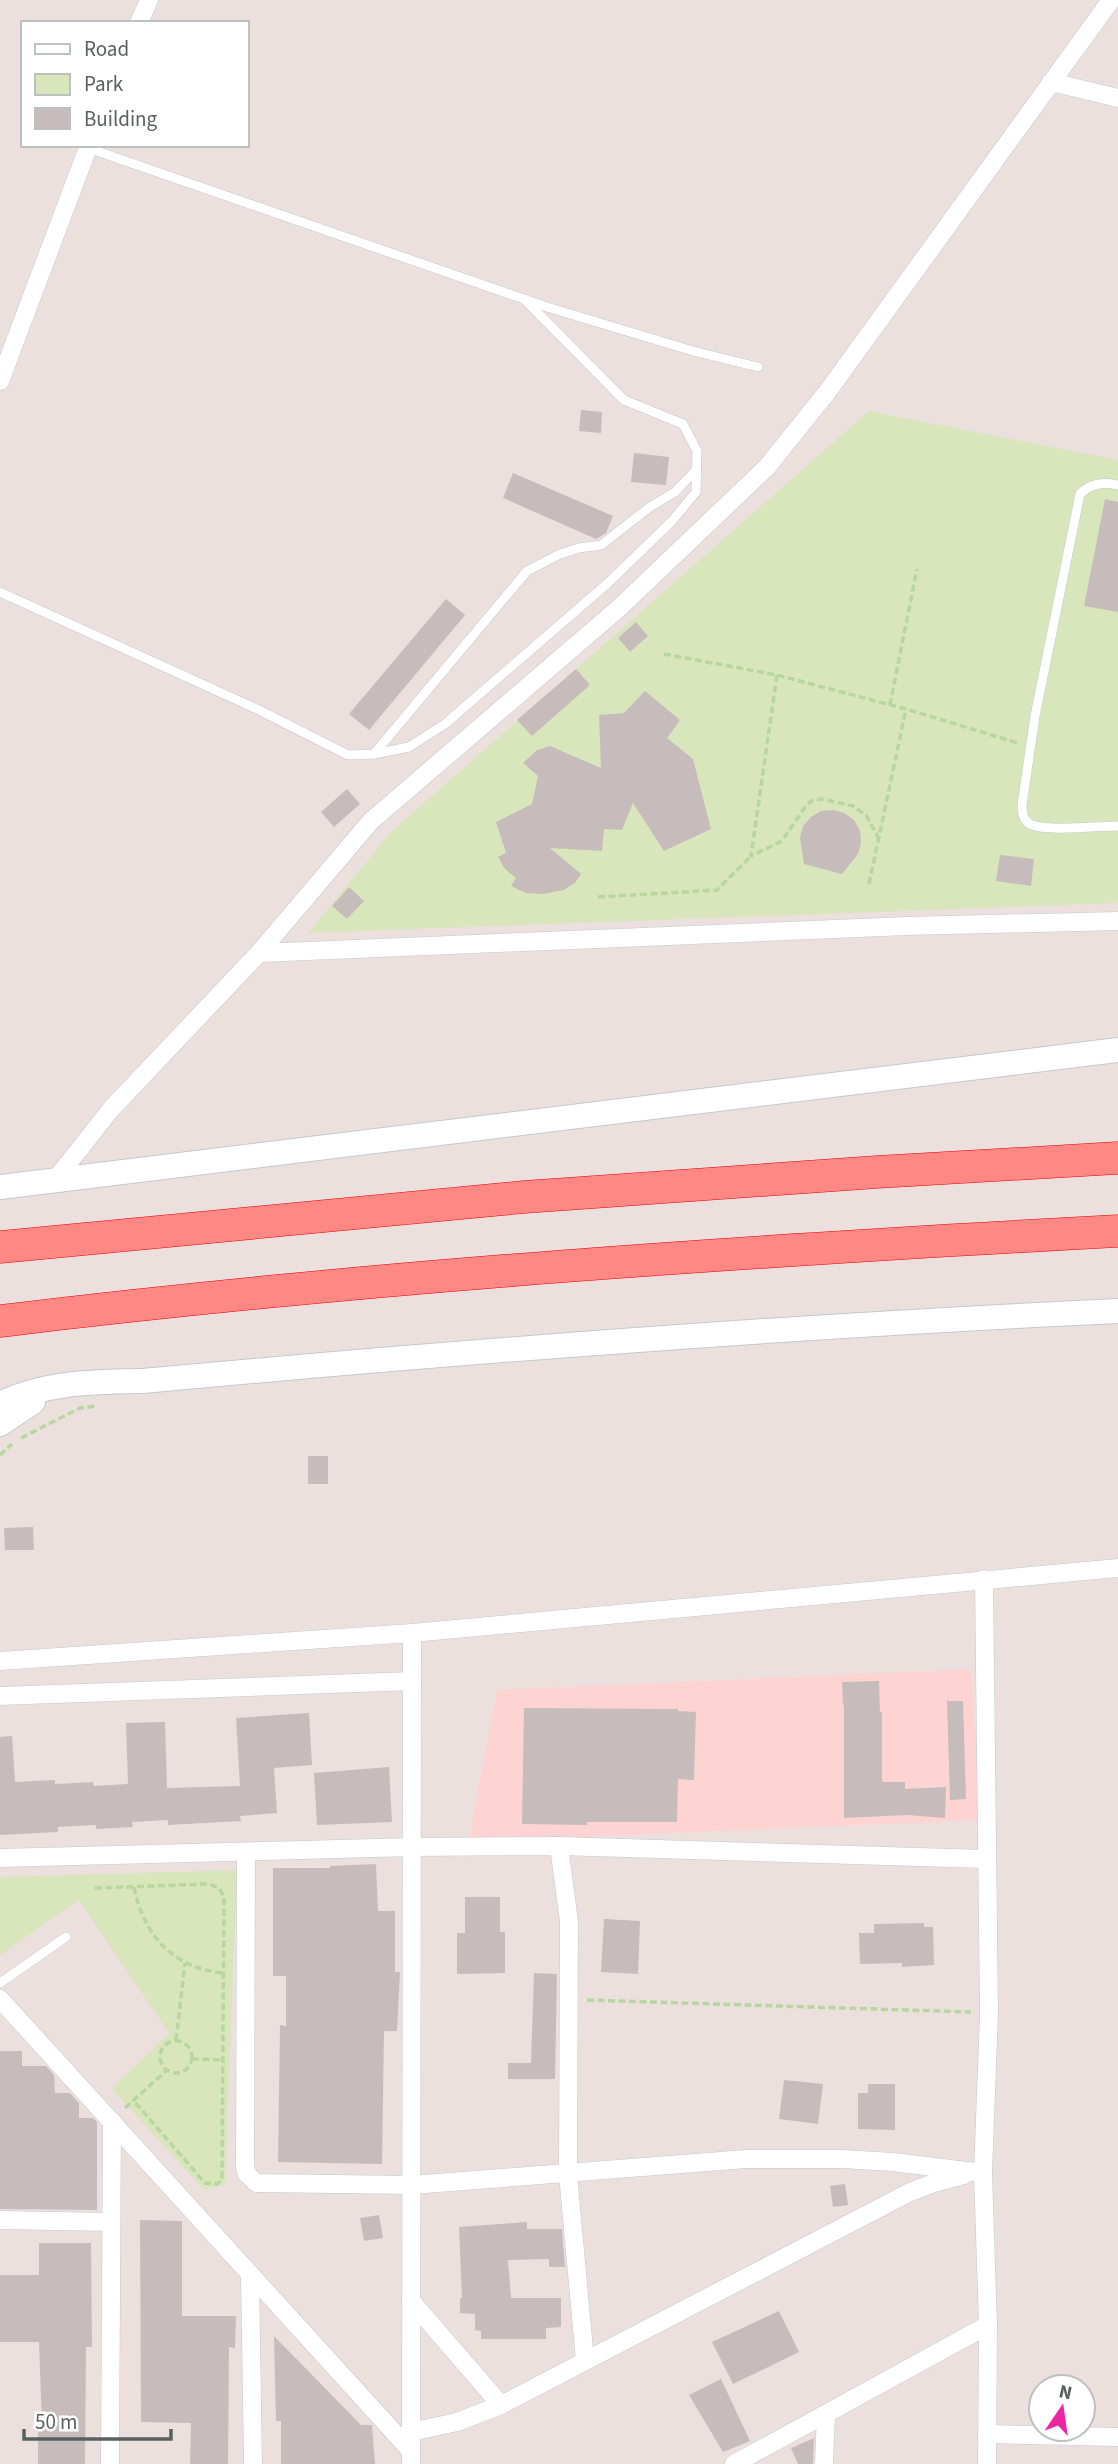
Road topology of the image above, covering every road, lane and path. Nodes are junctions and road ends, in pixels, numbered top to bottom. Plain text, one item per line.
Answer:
1 (149, 0) edge
2 (1111, 0) edge
3 (140, 21) edge
4 (1051, 82) junction
5 (1118, 98) edge
6 (89, 147) edge
7 (525, 300) junction
8 (758, 367) dead end
9 (0, 381) edge
10 (696, 470) junction
11 (1118, 485) edge
12 (917, 569) dead end
13 (0, 592) edge
14 (664, 654) dead end
15 (777, 675) junction
16 (890, 705) junction
17 (906, 709) junction
18 (1030, 747) junction
19 (374, 754) junction
20 (1118, 826) edge
21 (879, 839) junction
22 (751, 856) junction
23 (869, 884) dead end
24 (597, 897) dead end
25 (1118, 921) edge
26 (259, 953) junction
27 (1118, 1050) edge
28 (1118, 1158) edge
29 (55, 1181) junction
30 (0, 1187) edge
31 (1118, 1231) edge
32 (0, 1247) edge
33 (89, 1310) junction
34 (1118, 1311) edge
35 (0, 1321) edge
36 (0, 1341) edge
37 (143, 1381) junction
38 (0, 1404) edge
39 (0, 1424) edge
40 (1118, 1568) edge
41 (984, 1580) junction
42 (412, 1633) junction
43 (0, 1661) edge
44 (412, 1681) junction
45 (0, 1696) edge
46 (559, 1846) junction
47 (412, 1847) junction
48 (246, 1852) junction
49 (0, 1858) edge
50 (985, 1859) junction
51 (134, 1886) junction
52 (96, 1888) dead end
53 (66, 1937) dead end
54 (185, 1963) junction
55 (224, 1973) junction
56 (0, 1983) edge
57 (0, 1998) edge
58 (568, 1999) junction
59 (989, 2012) junction
60 (176, 2040) junction
61 (192, 2059) junction
62 (224, 2060) junction
63 (167, 2070) junction
64 (133, 2100) junction
65 (112, 2121) junction
66 (983, 2173) junction
67 (568, 2174) junction
68 (412, 2185) junction
69 (0, 2220) edge
70 (111, 2221) junction
71 (250, 2275) junction
72 (411, 2301) junction
73 (988, 2325) junction
74 (585, 2361) junction
75 (501, 2405) junction
76 (826, 2414) junction
77 (411, 2432) junction
78 (987, 2434) junction
79 (1118, 2437) edge
80 (411, 2458) edge
81 (110, 2464) edge
82 (253, 2464) edge
83 (734, 2464) edge
84 (824, 2464) edge
85 (988, 2464) edge

1 - 3 street
2 - 4 street
4 - 5 street
4 - 26 street
6 - 7 lane
6 - 9 street
7 - 8 lane
7 - 10 lane
10 - 19 lane
10 - 19 lane
11 - 18 lane
12 - 16 path
13 - 19 lane
14 - 15 path
15 - 16 path
15 - 22 path
16 - 17 path
17 - 18 path
17 - 21 path
18 - 20 lane
21 - 22 path
21 - 23 path
22 - 24 path
25 - 26 street
26 - 29 street
27 - 29 street
28 - 32 highway
29 - 30 street
31 - 33 highway
33 - 35 highway
33 - 36 highway
34 - 37 street
37 - 38 street
37 - 39 street
40 - 41 street
41 - 42 street
41 - 50 street
42 - 43 street
42 - 44 street
44 - 45 street
44 - 47 street
46 - 47 street
46 - 50 street
46 - 58 street
47 - 48 street
47 - 68 street
48 - 49 street
48 - 68 street
50 - 59 street
51 - 52 path
51 - 54 path
51 - 55 path
53 - 56 lane
54 - 55 path
54 - 60 path
55 - 62 path
57 - 65 street
58 - 59 path
58 - 67 street
59 - 66 street
60 - 61 path
60 - 63 path
61 - 62 path
61 - 63 path
62 - 64 path
63 - 64 path
64 - 65 path
65 - 70 street
65 - 71 street
66 - 67 street
66 - 73 street
66 - 74 street
67 - 68 street
67 - 74 street
68 - 72 street
69 - 70 street
70 - 81 street
71 - 80 street
71 - 82 street
72 - 75 street
72 - 77 street
73 - 76 street
73 - 78 street
74 - 75 street
75 - 77 street
76 - 83 street
76 - 84 street
77 - 80 street
78 - 79 street
78 - 85 street

